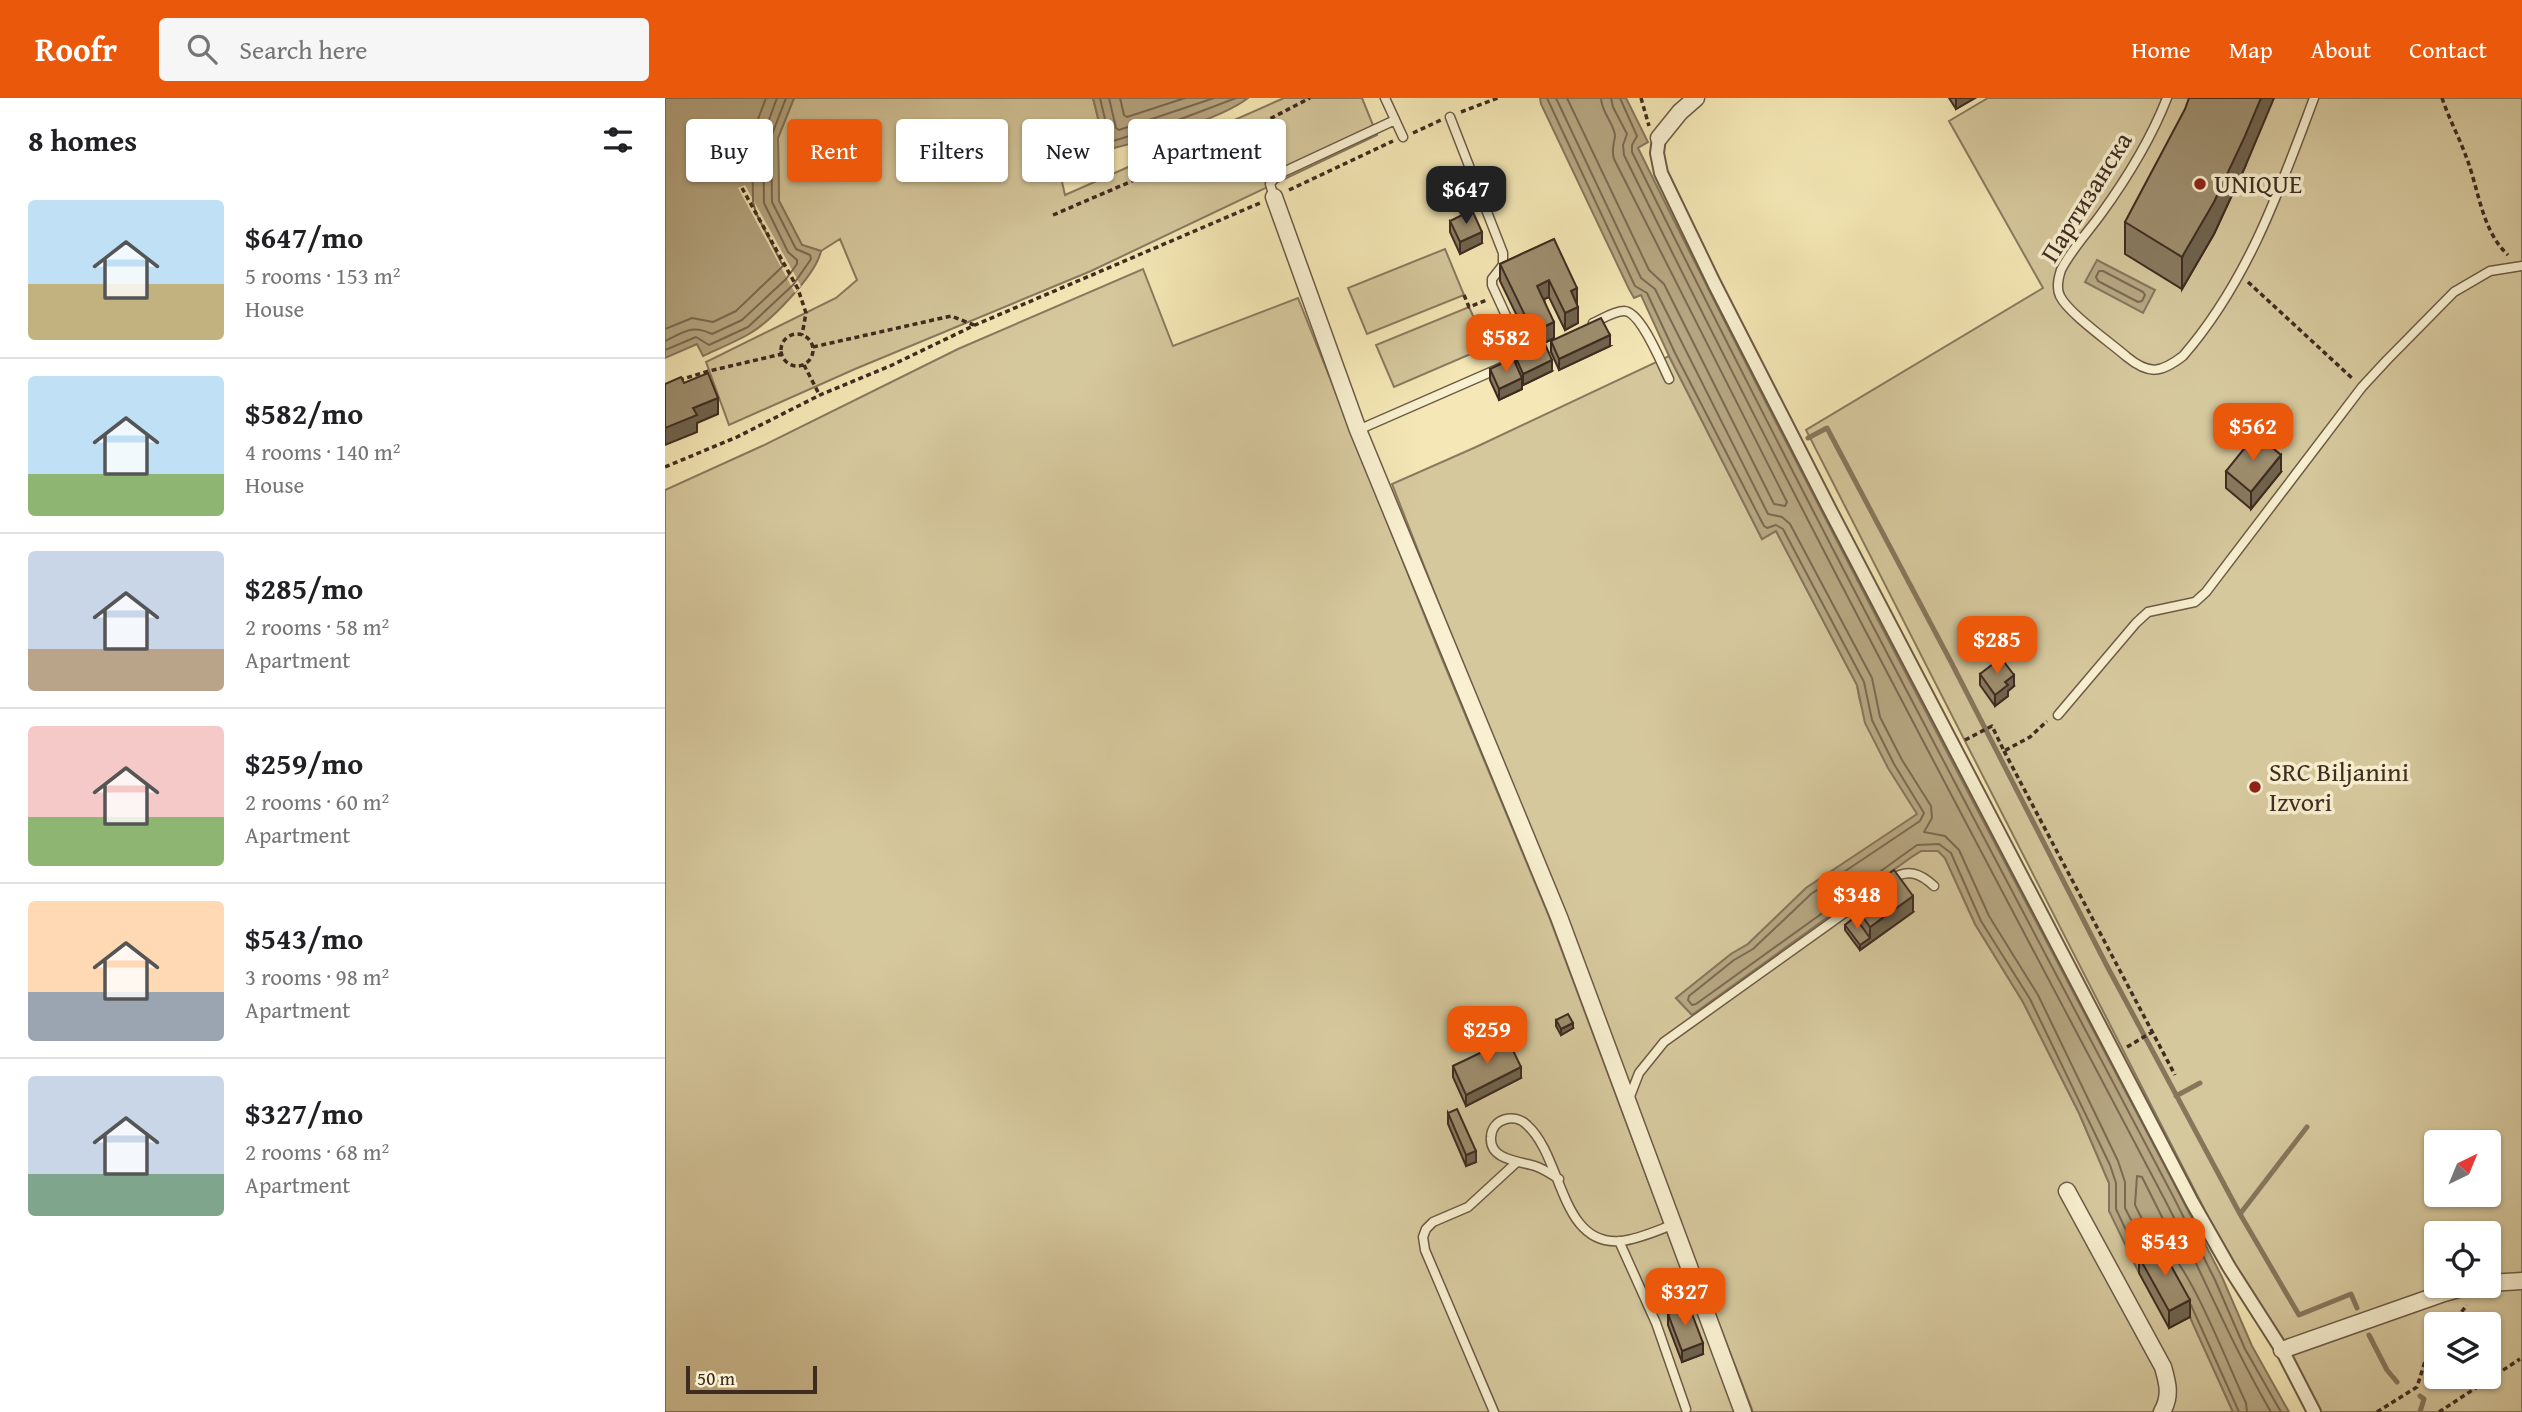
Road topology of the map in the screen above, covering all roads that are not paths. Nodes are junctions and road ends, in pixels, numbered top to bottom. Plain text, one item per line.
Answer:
1 (1385, 98) edge
2 (1696, 98) edge
3 (2167, 98) edge
4 (2314, 98) edge
5 (1450, 117) road end
6 (1395, 121) junction
7 (1403, 137) road end
8 (1659, 138) joint
9 (1270, 199) joint
10 (2521, 265) edge
11 (1581, 329) edge
12 (1537, 351) edge
13 (1525, 357) junction
14 (1669, 379) dead end
15 (1358, 430) junction
16 (2059, 715) road end
17 (1934, 886) dead end
18 (1877, 890) edge
19 (1867, 897) edge
20 (1628, 1105) junction
21 (1517, 1162) junction
22 (1559, 1179) junction
23 (2067, 1191) dead end
24 (1672, 1225) junction
25 (1619, 1241) junction
26 (2522, 1281) edge
27 (2501, 1282) edge
28 (2430, 1298) edge
29 (2282, 1350) junction
30 (1686, 1409) dead end
31 (1494, 1412) edge
32 (1743, 1412) edge
33 (2162, 1412) edge
34 (2314, 1412) edge

1 - 6 lane
2 - 8 street
3 - 4 lane, Партизанска
5 - 13 lane
6 - 7 lane
6 - 9 lane
8 - 29 street
9 - 15 street
10 - 16 lane
11 - 14 lane
12 - 13 lane
13 - 15 lane
15 - 20 street
17 - 18 lane
19 - 20 lane
20 - 24 street
21 - 22 lane
21 - 22 lane
21 - 31 lane
22 - 25 lane
23 - 33 street
24 - 25 lane
24 - 32 street
25 - 30 lane
26 - 27 street
28 - 29 street
29 - 34 street

